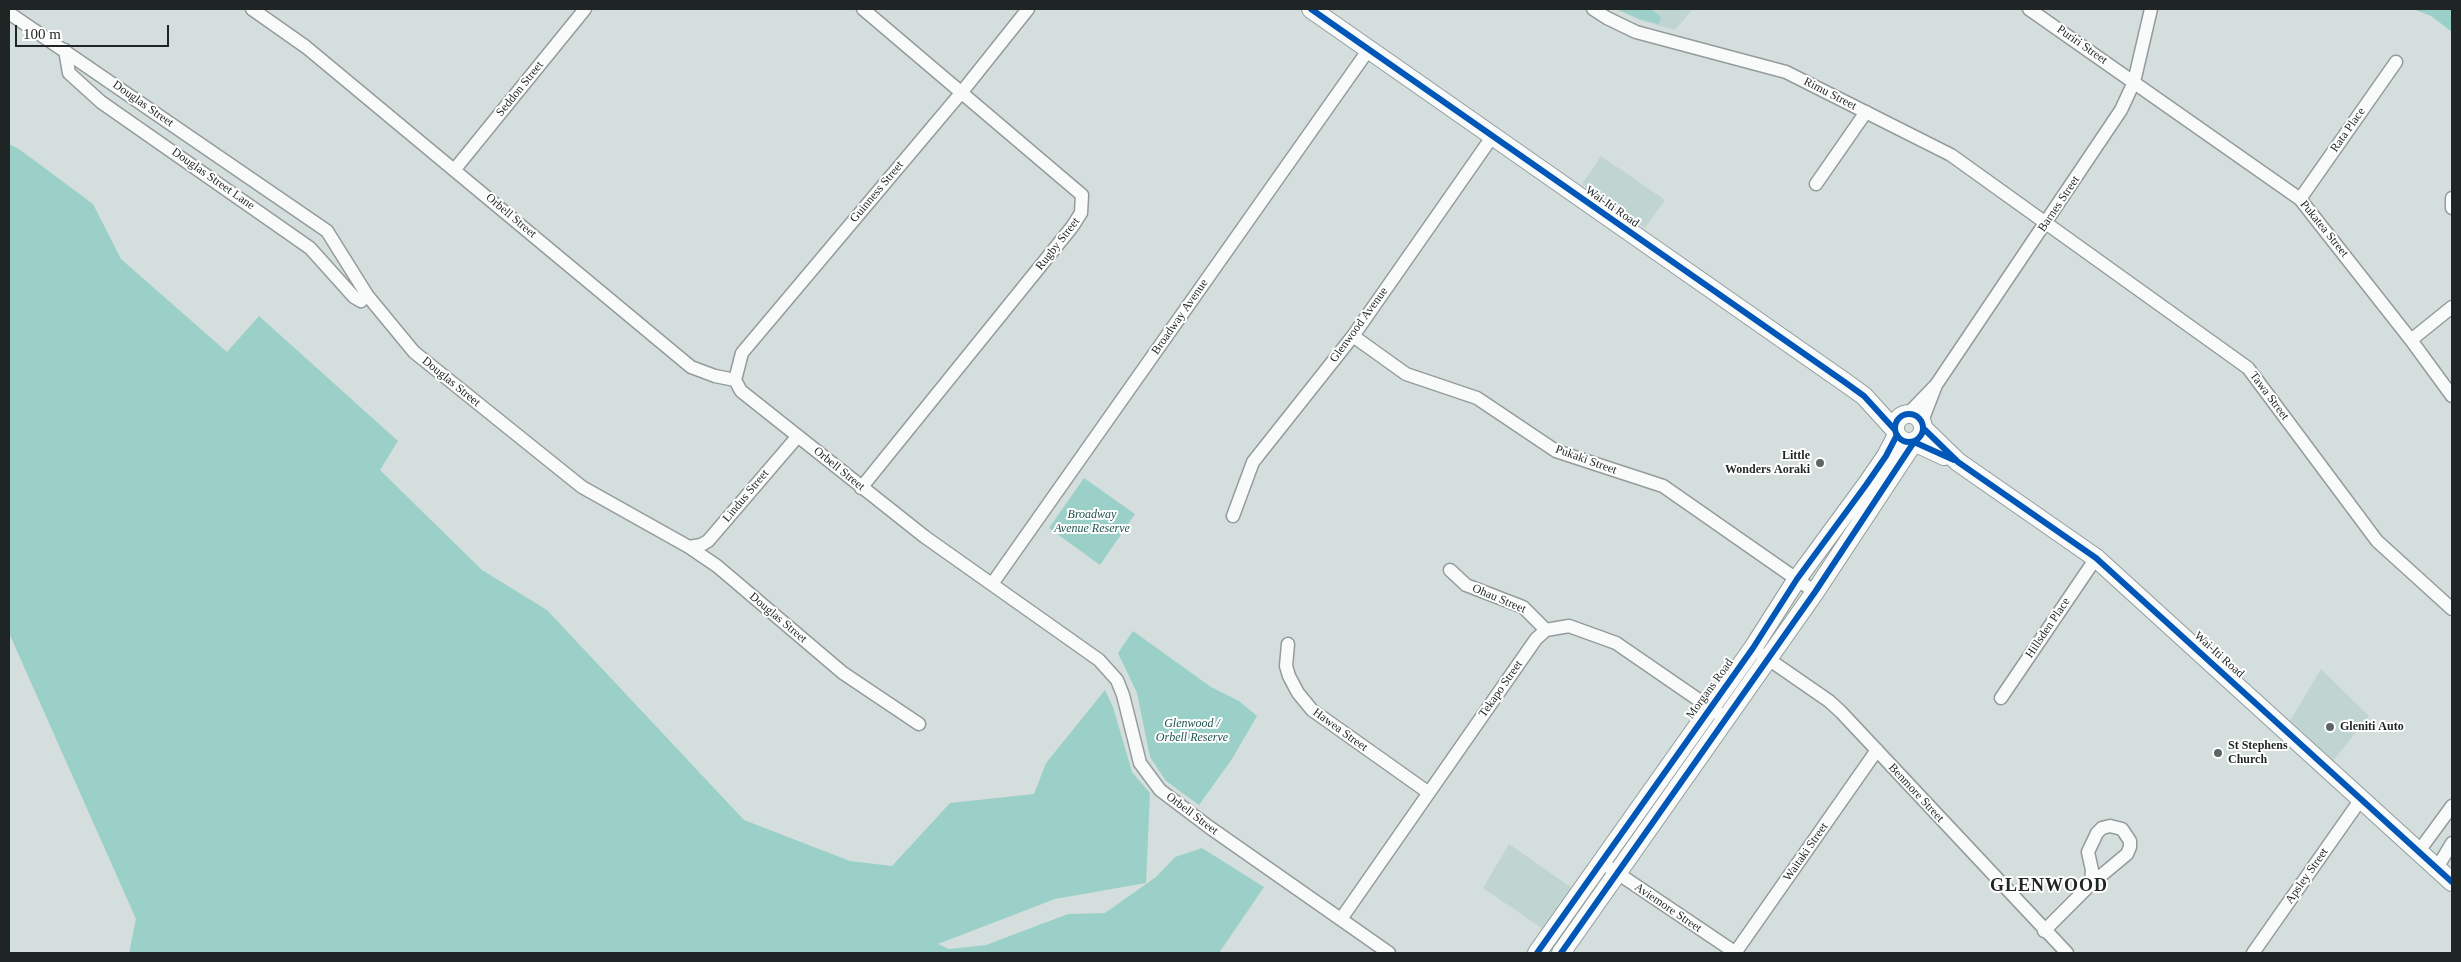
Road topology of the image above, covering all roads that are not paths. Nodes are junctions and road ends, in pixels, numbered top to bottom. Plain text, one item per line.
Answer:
1 (252, 9) edge
2 (585, 9) edge
3 (863, 9) edge
4 (1028, 9) edge
5 (1311, 9) edge
6 (1593, 9) edge
7 (2029, 9) edge
8 (2152, 9) edge
9 (9, 13) edge
10 (1369, 49) junction
11 (65, 50) junction
12 (2396, 62) dead end
13 (2134, 82) junction
14 (961, 93) junction
15 (1866, 112) junction
16 (1492, 137) junction
17 (456, 169) junction
18 (1816, 184) dead end
19 (2452, 198) edge
20 (2300, 199) junction
21 (2452, 208) edge
22 (2046, 223) junction
23 (367, 295) junction
24 (2452, 307) edge
25 (1353, 336) junction
26 (2411, 340) junction
27 (735, 380) junction
28 (2452, 396) edge
29 (1909, 426) junction
30 (798, 436) junction
31 (861, 488) junction
32 (1233, 516) dead end
33 (689, 547) junction
34 (2096, 558) junction
35 (1450, 570) dead end
36 (1797, 579) junction
37 (992, 584) junction
38 (1816, 592) junction
39 (2452, 609) edge
40 (1546, 630) junction
41 (1288, 644) dead end
42 (1760, 653) junction
43 (2001, 698) dead end
44 (1710, 707) junction
45 (1725, 718) junction
46 (919, 724) dead end
47 (1877, 750) junction
48 (1429, 793) junction
49 (2361, 800) junction
50 (2452, 806) edge
51 (2452, 843) edge
52 (2419, 851) junction
53 (1601, 862) junction
54 (2436, 868) junction
55 (1617, 873) junction
56 (2452, 882) edge
57 (2091, 884) junction
58 (1341, 919) junction
59 (2044, 931) junction
60 (1389, 953) edge
61 (1537, 953) edge
62 (1561, 953) edge
63 (1736, 953) edge
64 (2067, 953) edge
65 (2253, 953) edge

1 - 17 street, Orbell Street
2 - 17 street, Seddon Street
3 - 14 street, Rugby Street
4 - 14 street, Guinness Street
5 - 10 street, Wai-Iti Road
6 - 15 street, Rimu Street
7 - 13 street, Puriri Street
8 - 13 street, Barnes Street
9 - 11 street, Douglas Street
10 - 16 street, Wai-Iti Road
10 - 37 street, Broadway Avenue
11 - 23 street, Douglas Street
11 - 23 street, Douglas Street Lane
12 - 20 street, Rata Place
13 - 20 street, Pukatea Street
13 - 22 street, Barnes Street
14 - 27 street, Guinness Street
14 - 31 street, Rugby Street
15 - 18 street
15 - 22 street, Rimu Street
16 - 25 street, Glenwood Avenue
16 - 29 street, Wai-Iti Road
17 - 27 street, Orbell Street
19 - 21 street
20 - 26 street, Pukatea Street
22 - 29 street, Barnes Street
22 - 39 street, Tawa Street
23 - 33 street, Douglas Street
24 - 26 street
25 - 32 street, Glenwood Avenue
25 - 36 street, Pukaki Street
26 - 28 street, Pukatea Street
27 - 30 street, Orbell Street
29 - 34 street, Wai-Iti Road
29 - 36 street, Morgans Road
29 - 38 street, Morgans Road
30 - 31 street, Orbell Street
30 - 33 street, Lindus Street
31 - 37 street, Orbell Street
33 - 46 street, Douglas Street
34 - 43 street, Hillsden Place
34 - 49 street, Wai-Iti Road
35 - 40 street, Ohau Street
36 - 38 street, Pukaki Street
36 - 42 street, Morgans Road
37 - 58 street, Orbell Street
38 - 42 street, Morgans Road
40 - 44 street
40 - 48 street, Tekapo Street
41 - 48 street, Hawea Street
42 - 44 street, Morgans Road
42 - 45 street, Morgans Road
42 - 47 street, Benmore Street
44 - 45 street
44 - 53 street, Morgans Road
45 - 55 street, Morgans Road
47 - 59 street, Benmore Street
47 - 63 street, Waitaki Street
48 - 58 street, Tekapo Street
49 - 52 street, Wai-Iti Road
49 - 65 street, Apsley Street
50 - 52 street
51 - 54 street
52 - 54 street, Wai-Iti Road
53 - 55 street, Aviemore Street
53 - 61 street, Morgans Road
54 - 56 street, Wai-Iti Road
55 - 62 street, Morgans Road
55 - 63 street, Aviemore Street
57 - 57 street
57 - 59 street
58 - 60 street, Orbell Street
59 - 64 street, Benmore Street

